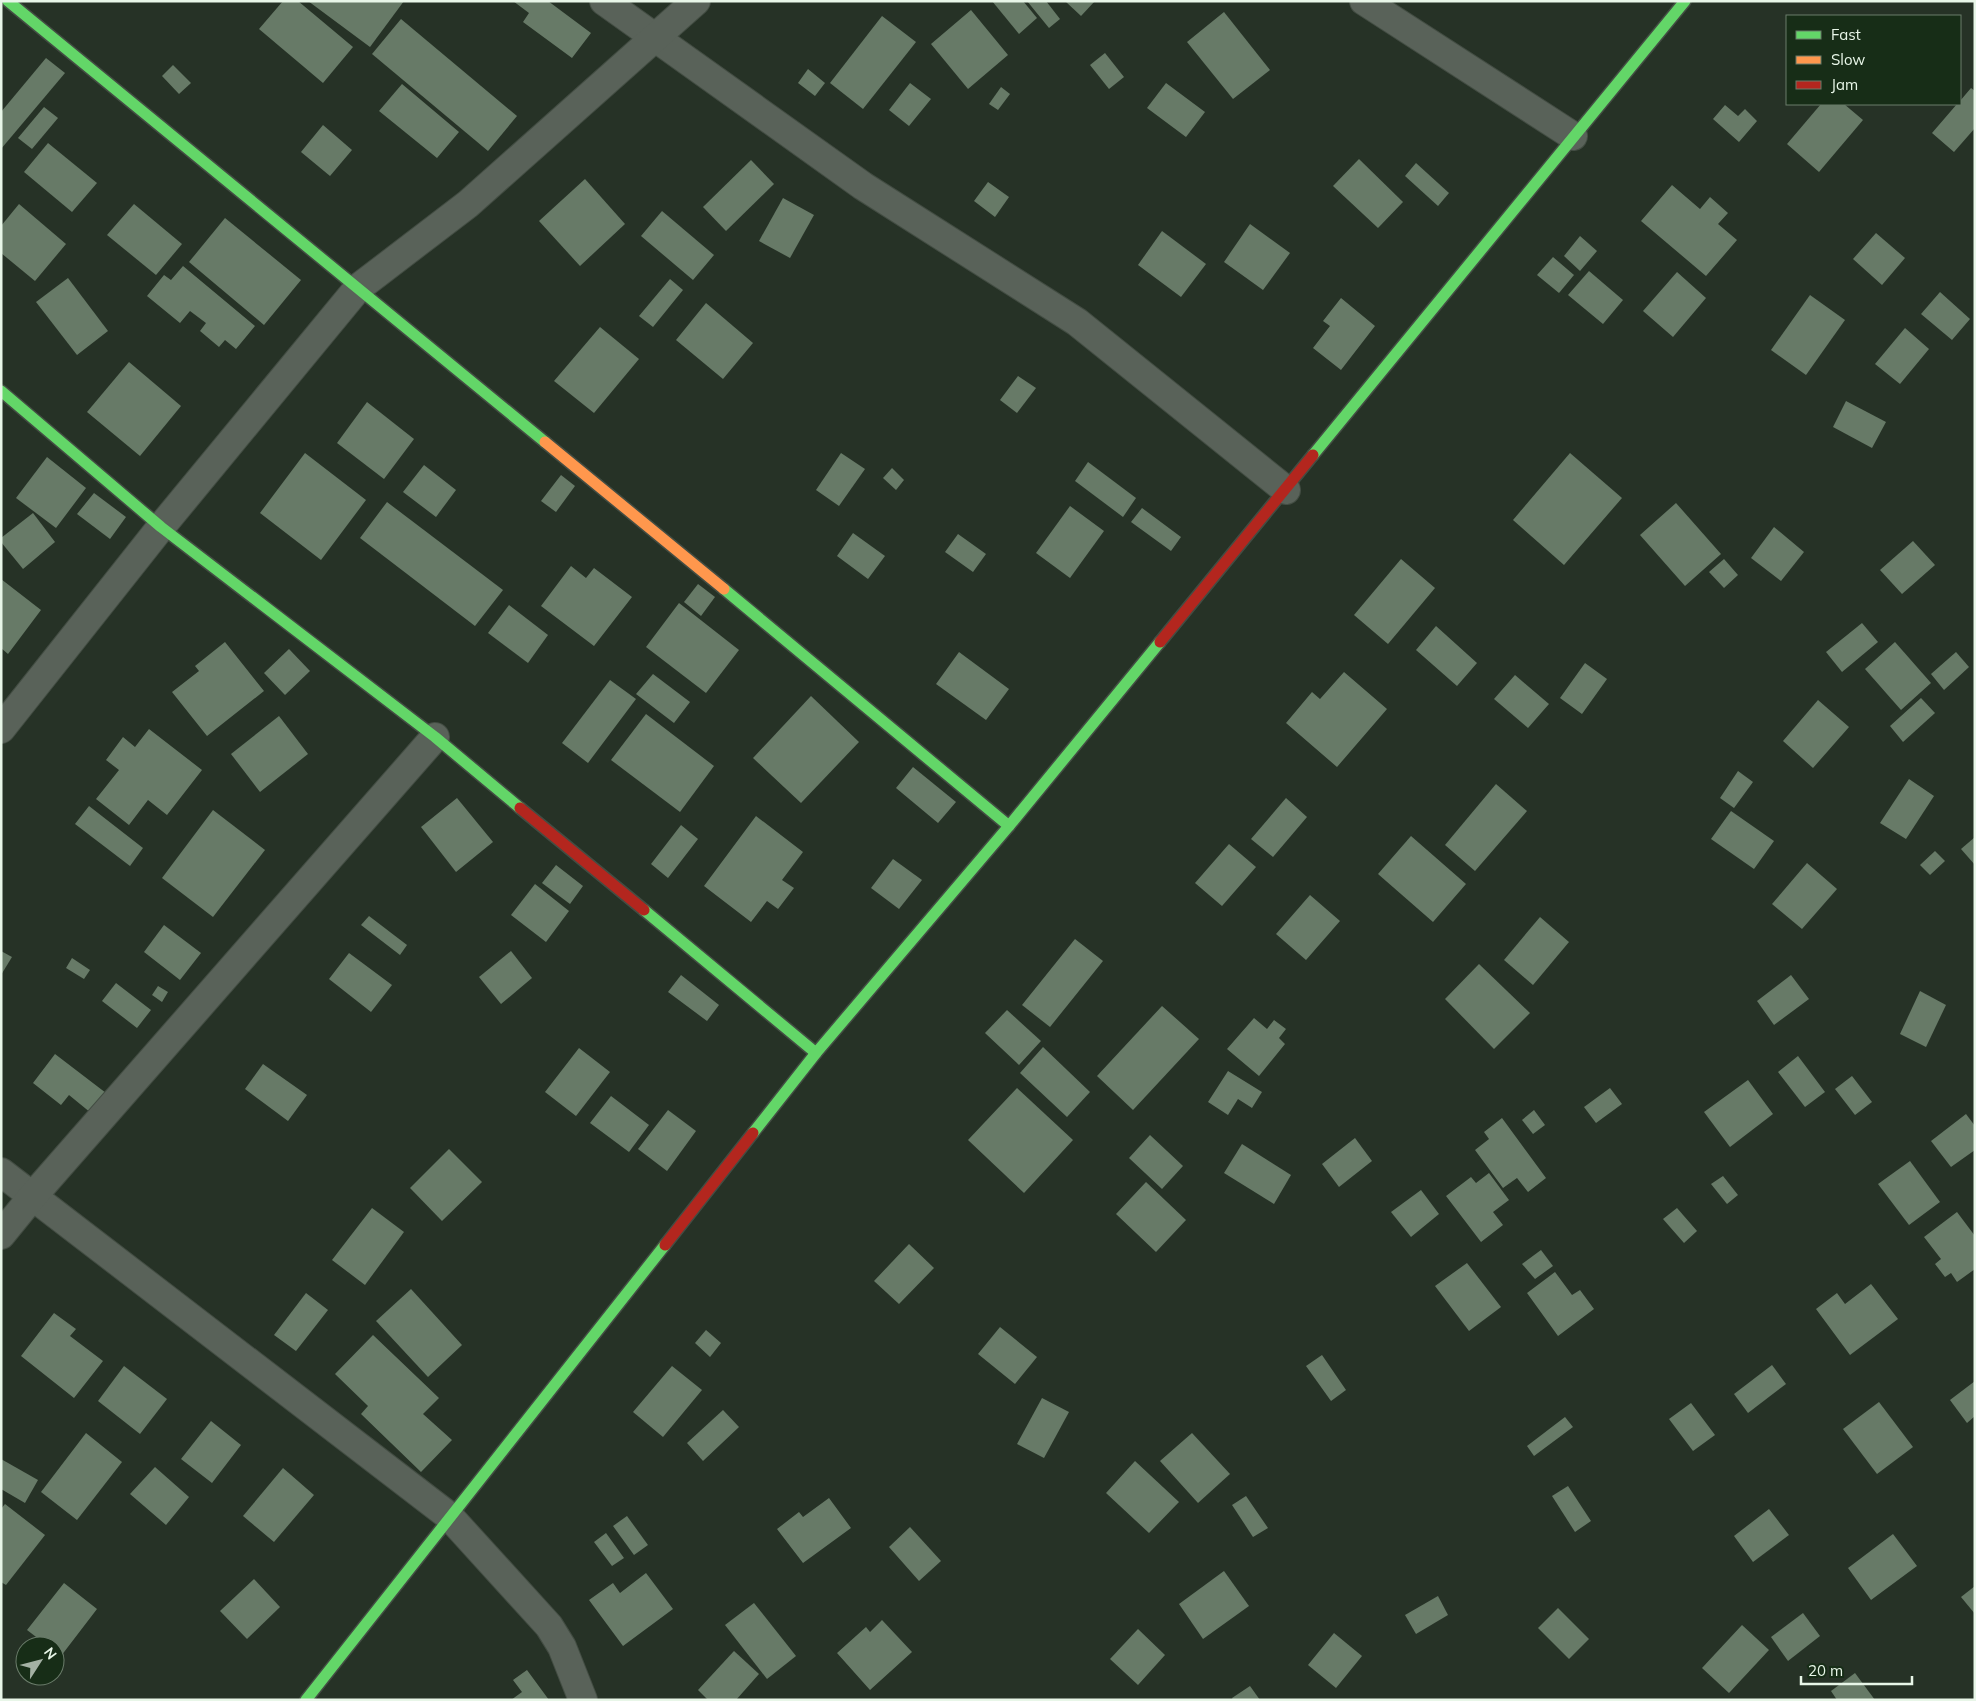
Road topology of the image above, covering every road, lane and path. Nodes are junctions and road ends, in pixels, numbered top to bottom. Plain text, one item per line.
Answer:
1 (8, 1) edge
2 (604, 1) edge
3 (696, 1) edge
4 (1364, 1) edge
5 (1685, 1) edge
6 (654, 38) junction
7 (1573, 136) junction
8 (358, 288) junction
9 (1, 391) edge
10 (1286, 490) junction
11 (161, 527) junction
12 (1, 728) edge
13 (435, 737) junction
14 (1008, 826) junction
15 (816, 1053) junction
16 (1, 1172) edge
17 (32, 1197) junction
18 (1, 1235) edge
19 (449, 1516) junction
20 (306, 1700) edge
21 (583, 1700) edge

1 - 8 street
2 - 6 street
3 - 6 street
4 - 7 street
5 - 7 street
6 - 8 street
6 - 10 street
7 - 10 street
8 - 11 street
8 - 14 street
9 - 11 street
10 - 14 street
11 - 12 street
11 - 13 street
13 - 15 street
13 - 17 street
14 - 15 street
15 - 19 street
16 - 17 street
17 - 18 street
17 - 19 street
19 - 20 street
19 - 21 street

